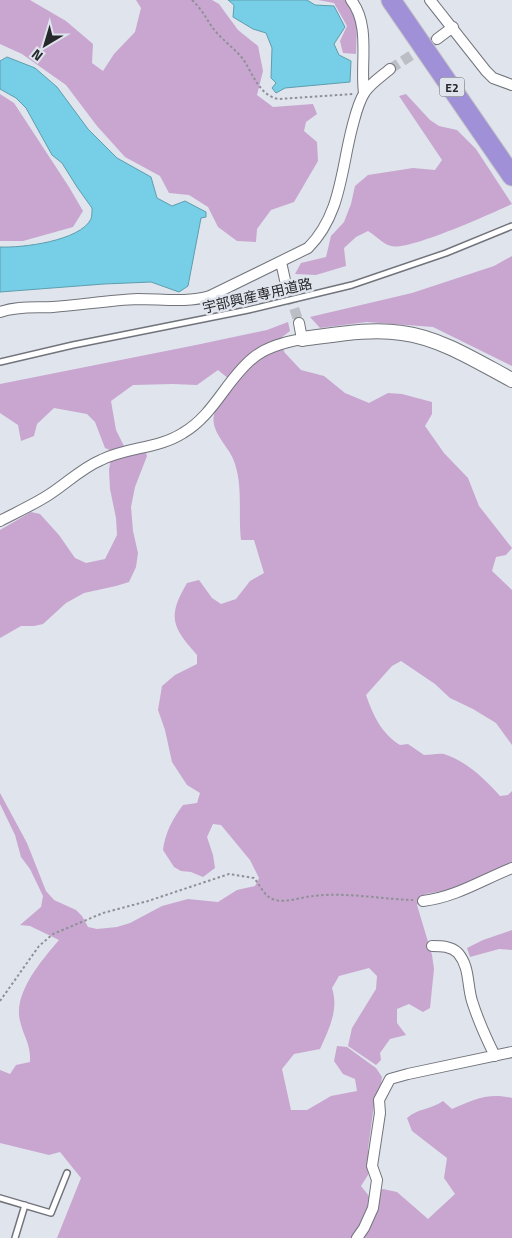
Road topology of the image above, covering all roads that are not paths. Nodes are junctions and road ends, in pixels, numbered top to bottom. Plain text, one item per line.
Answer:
1 (351, 0) edge
2 (390, 0) edge
3 (430, 0) edge
4 (453, 27) junction
5 (437, 39) tunnel mouth
6 (390, 69) tunnel mouth
7 (512, 85) edge
8 (364, 93) junction
9 (512, 176) edge
10 (512, 226) edge
11 (281, 262) junction
12 (285, 280) tunnel mouth
13 (0, 312) edge
14 (299, 323) tunnel mouth
15 (302, 339) junction
16 (0, 362) edge
17 (512, 380) edge
18 (0, 521) edge
19 (512, 868) edge
20 (423, 901) road end
21 (432, 946) dead end
22 (512, 1052) edge
23 (495, 1056) junction
24 (67, 1173) dead end
25 (0, 1198) edge
26 (25, 1205) junction
27 (15, 1238) edge
28 (357, 1238) edge

1 - 8 street
2 - 9 highway, E2
3 - 4 street
4 - 5 street
4 - 7 street
6 - 8 street
8 - 11 street
10 - 16 lane, 宇部興産専用道路
11 - 12 street
11 - 13 street
14 - 15 street
15 - 17 street
15 - 18 street
19 - 20 street
21 - 23 street
22 - 23 street
23 - 28 street
24 - 26 lane
25 - 26 lane
26 - 27 lane

